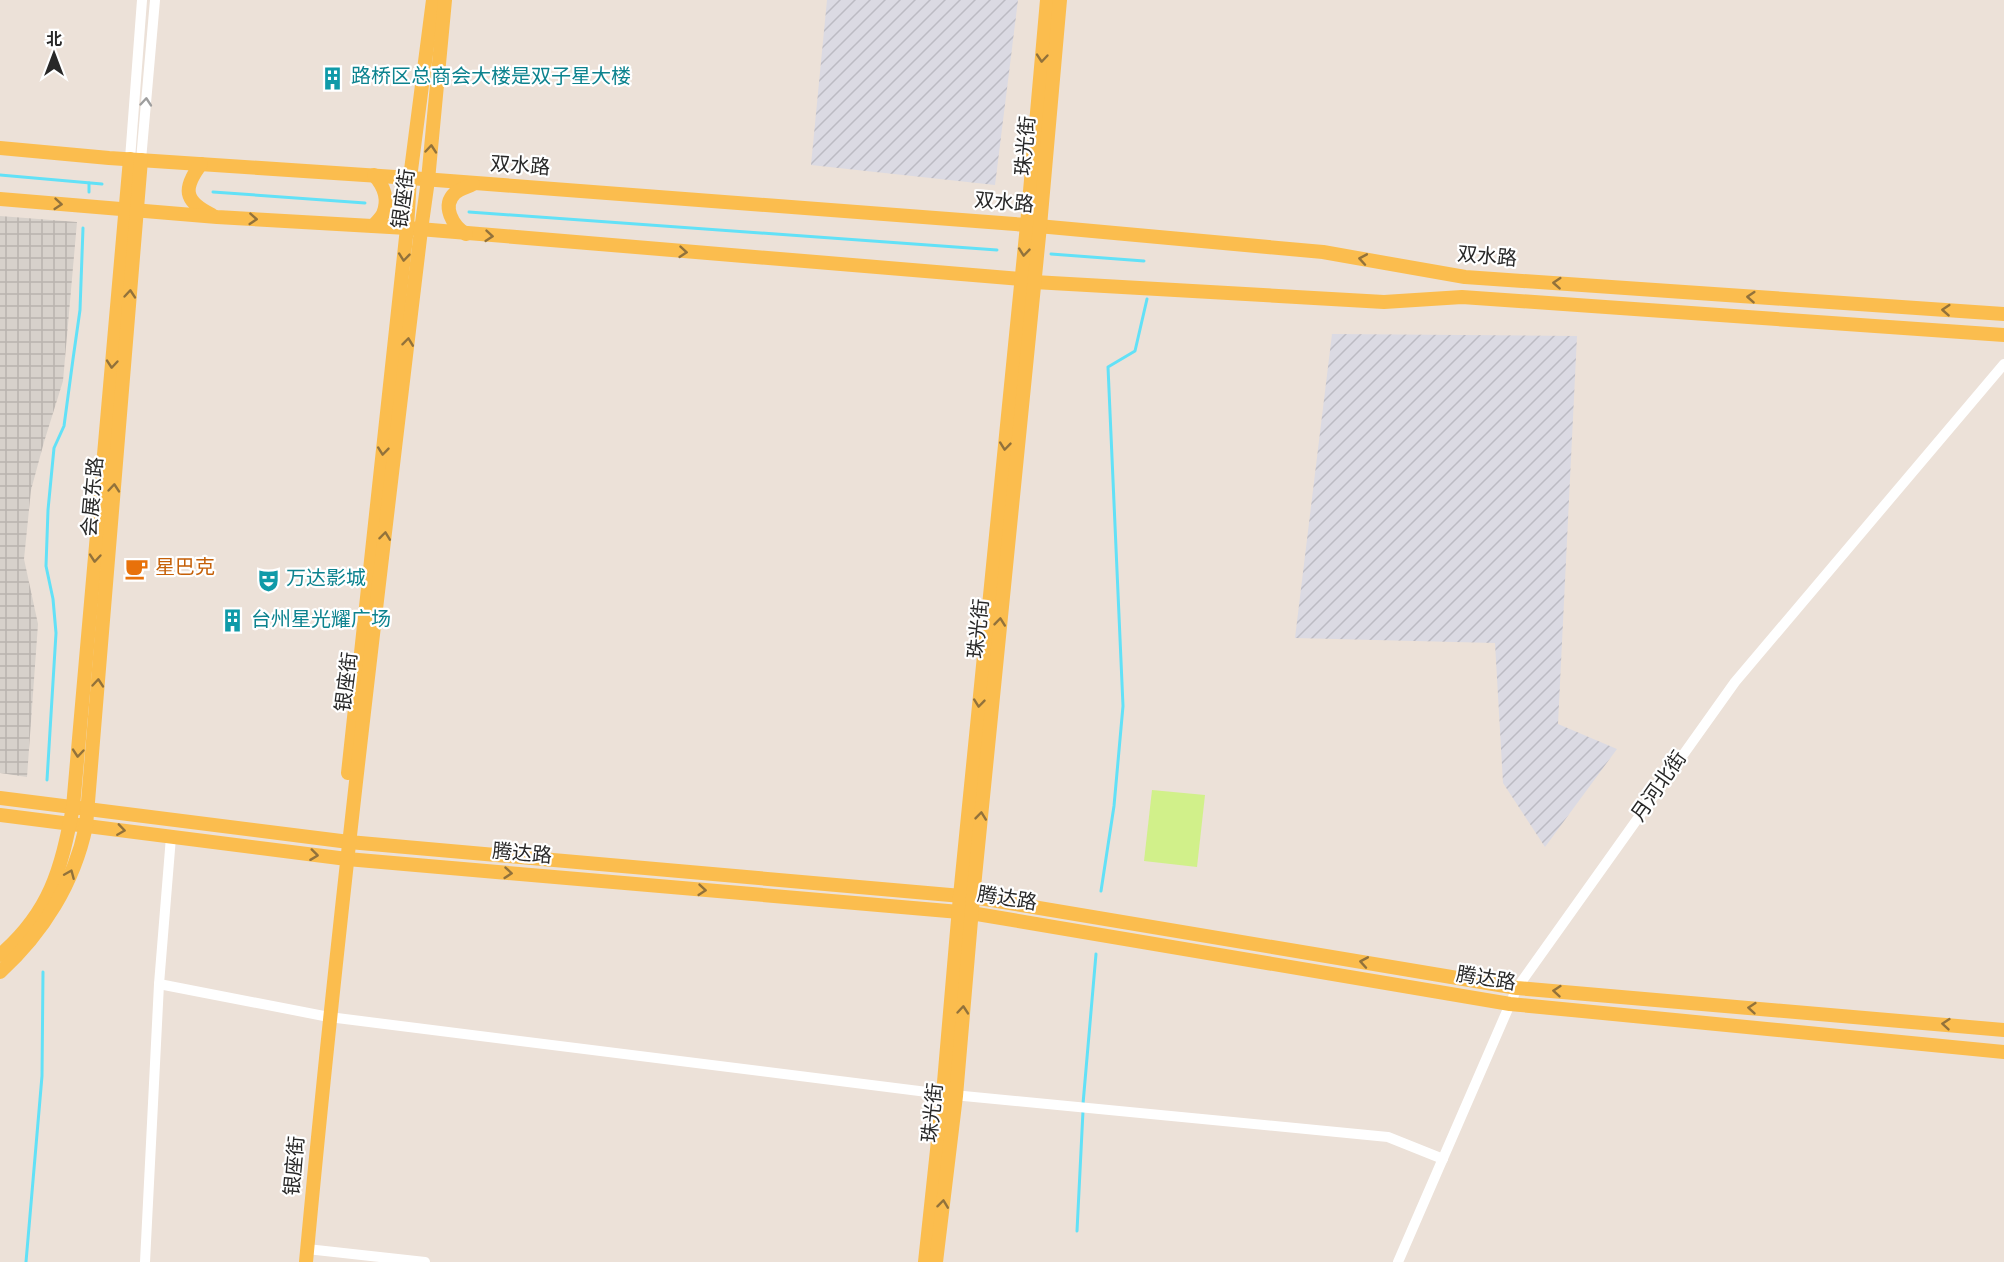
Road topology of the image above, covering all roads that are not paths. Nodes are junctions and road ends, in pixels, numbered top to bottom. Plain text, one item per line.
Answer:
1 (142, 0) edge
2 (154, 0) edge
3 (433, 0) edge
4 (445, 0) edge
5 (1047, 0) edge
6 (1060, 0) edge
7 (0, 148) edge
8 (109, 158) junction
9 (136, 160) junction
10 (201, 164) junction
11 (374, 175) junction
12 (410, 178) junction
13 (428, 180) junction
14 (475, 183) junction
15 (0, 199) edge
16 (98, 207) junction
17 (131, 210) junction
18 (217, 217) junction
19 (373, 226) junction
20 (1033, 226) junction
21 (414, 229) junction
22 (466, 234) junction
23 (1028, 280) junction
24 (2004, 314) edge
25 (2004, 336) edge
26 (2004, 364) edge
27 (0, 798) edge
28 (81, 808) junction
29 (0, 815) edge
30 (70, 824) junction
31 (86, 826) junction
32 (171, 837) junction
33 (344, 842) junction
34 (342, 859) junction
35 (966, 896) junction
36 (965, 913) junction
37 (0, 955) edge
38 (0, 972) edge
39 (159, 984) junction
40 (1517, 988) junction
41 (1510, 1004) junction
42 (325, 1016) junction
43 (2004, 1030) edge
44 (2004, 1052) edge
45 (950, 1095) junction
46 (1443, 1160) junction
47 (307, 1256) edge
48 (145, 1262) edge
49 (298, 1262) edge
50 (424, 1262) edge
51 (925, 1262) edge
52 (936, 1262) edge
53 (1398, 1262) edge

1 - 9 street, 会展东路
9 -> 2 street, 会展东路
3 - 12 main road, 银座街
13 -> 4 main road, 银座街
5 -> 20 main road, 珠光街
6 - 20 main road, 珠光街
7 - 8 main road, 双水路
8 - 9 main road, 双水路
8 - 16 main road
9 - 10 main road, 双水路
9 - 17 main road, 会展东路
10 - 11 main road, 双水路
10 - 18 main road
11 - 12 main road, 双水路
11 - 19 main road
12 - 13 main road, 双水路
12 - 21 main road, 银座街
13 - 14 main road, 双水路
13 - 21 main road, 银座街
14 - 20 main road, 双水路
14 - 22 main road
15 -> 16 main road, 双水路
16 - 17 main road, 双水路
17 - 18 main road, 双水路
17 - 28 main road, 会展东路
18 -> 19 main road, 双水路
19 - 21 main road, 双水路
20 - 23 main road, 珠光街
24 -> 20 main road, 双水路
21 - 22 main road, 双水路
21 - 33 main road, 银座街
22 -> 23 main road, 双水路
23 - 25 main road, 双水路
23 - 35 main road, 珠光街
26 - 40 street, 月河北街
27 - 28 main road, 腾达路
28 - 30 main road, 会展东路
28 - 31 main road, 会展东路
28 - 33 main road, 腾达路
29 - 30 main road, 腾达路
30 - 31 main road, 腾达路
30 - 37 main road, 会展东路
31 -> 32 main road, 腾达路
38 -> 31 main road, 会展东路
32 -> 34 main road, 腾达路
32 - 39 street
33 - 34 main road, 银座街
33 - 35 main road, 腾达路
34 -> 36 main road, 腾达路
34 - 42 main road, 银座街
35 - 36 main road, 珠光街
40 -> 35 main road, 腾达路
36 - 41 main road, 腾达路
36 - 45 main road, 珠光街
39 - 42 street
39 - 48 street
40 - 41 street, 月河北街
43 -> 40 main road, 腾达路
41 - 44 main road, 腾达路
41 - 46 street, 月河北街
42 - 45 street
42 - 47 main road, 银座街
42 - 49 main road
45 - 46 street
45 - 51 main road, 珠光街
52 -> 45 main road, 珠光街
46 - 53 street, 月河北街
47 - 50 street

